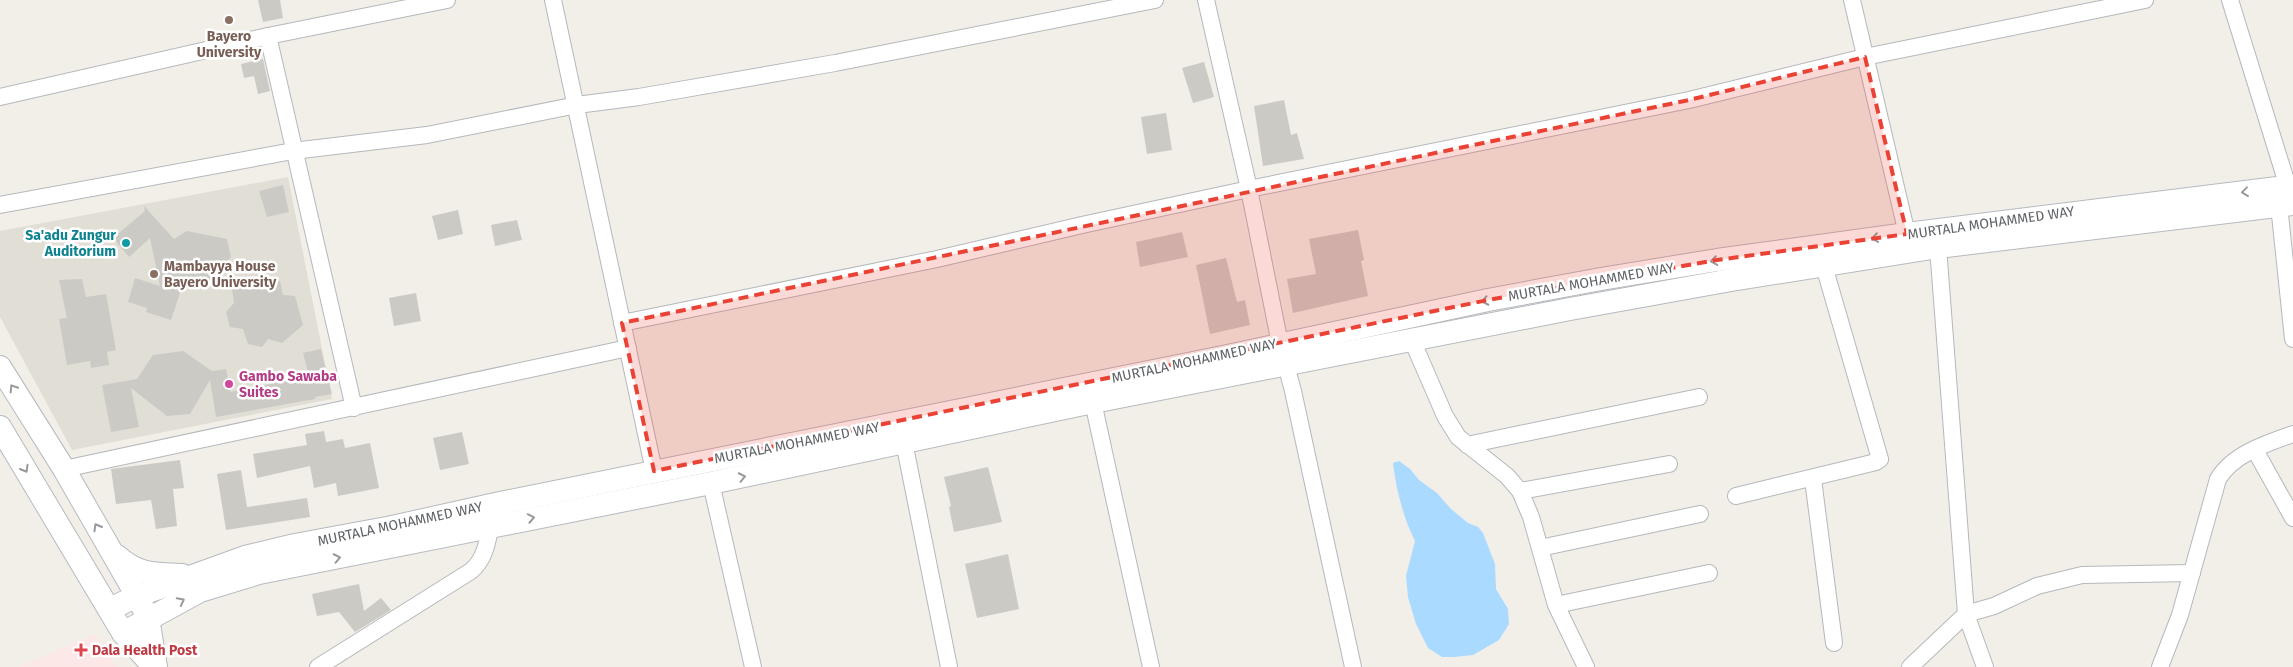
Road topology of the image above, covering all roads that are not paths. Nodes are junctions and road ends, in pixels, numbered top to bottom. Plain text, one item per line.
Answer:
1 (447, 0) edge
2 (553, 0) edge
3 (1155, 0) edge
4 (1206, 0) edge
5 (1852, 0) edge
6 (2145, 0) edge
7 (2230, 0) edge
8 (268, 36) junction
9 (1866, 57) junction
10 (0, 97) edge
11 (577, 105) junction
12 (292, 151) junction
13 (1248, 190) junction
14 (2288, 196) edge
15 (0, 204) edge
16 (1906, 234) junction
17 (1938, 247) junction
18 (1824, 266) junction
19 (622, 324) junction
20 (2293, 339) edge
21 (1412, 340) junction
22 (1280, 344) junction
23 (628, 348) junction
24 (1286, 365) junction
25 (0, 367) edge
26 (1699, 397) dead end
27 (1093, 402) junction
28 (354, 408) junction
29 (2293, 434) edge
30 (3, 442) edge
31 (904, 442) junction
32 (1467, 445) junction
33 (2255, 450) junction
34 (1669, 464) dead end
35 (64, 469) junction
36 (654, 472) junction
37 (1813, 479) junction
38 (711, 483) junction
39 (1520, 491) junction
40 (1736, 496) dead end
41 (1700, 514) dead end
42 (2293, 518) edge
43 (491, 525) junction
44 (1540, 548) junction
45 (111, 552) junction
46 (1709, 573) dead end
47 (2192, 573) junction
48 (193, 575) junction
49 (137, 596) junction
50 (1556, 605) junction
51 (110, 609) junction
52 (1966, 614) junction
53 (148, 618) junction
54 (123, 633) junction
55 (1834, 643) dead end
56 (155, 667) edge
57 (318, 667) edge
58 (753, 667) edge
59 (949, 667) edge
60 (1151, 667) edge
61 (1353, 667) edge
62 (1586, 667) edge
63 (1910, 667) edge
64 (1984, 667) edge
65 (2160, 667) edge

1 - 8 street
2 - 11 street
3 - 11 street
4 - 13 street
5 - 9 street
6 - 9 street
7 - 14 street
8 - 10 street
8 - 12 street
9 - 13 street
9 - 16 street
11 - 12 street
11 - 19 street
12 - 15 street
12 - 28 street
13 - 19 street
13 - 22 street
14 -> 16 main road, MURTALA MOHAMMED WAY
14 - 17 main road, MURTALA MOHAMMED WAY
14 - 20 street
16 -> 22 main road, MURTALA MOHAMMED WAY
17 - 18 main road, MURTALA MOHAMMED WAY
17 - 52 street
18 - 21 main road, MURTALA MOHAMMED WAY
18 - 37 street
19 - 23 street
21 - 24 main road, MURTALA MOHAMMED WAY
21 - 32 street
22 - 36 main road, MURTALA MOHAMMED WAY
23 - 28 street
23 - 36 street
24 - 27 main road, MURTALA MOHAMMED WAY
24 - 61 street
35 -> 25 main road
26 - 32 street
27 - 31 main road, MURTALA MOHAMMED WAY
27 - 60 street
28 - 35 street
29 - 33 street
30 -> 51 main road
38 -> 31 main road, MURTALA MOHAMMED WAY
31 - 59 street
32 - 39 street
33 - 42 street
33 - 47 street
34 - 39 street
45 -> 35 main road
36 - 48 main road, MURTALA MOHAMMED WAY
37 - 40 street
37 - 55 street
43 -> 38 main road, MURTALA MOHAMMED WAY
38 - 58 street
39 - 44 street
41 - 44 street
53 -> 43 main road, MURTALA MOHAMMED WAY
43 - 57 street
44 - 50 street
45 - 48 main road
45 - 49 main road
46 - 50 street
47 - 52 street
47 - 65 street
48 - 49 main road, MURTALA MOHAMMED WAY
49 - 51 main road, MURTALA MOHAMMED WAY
49 - 53 main road
50 - 62 street
51 - 54 main road
52 - 63 street
52 - 64 street
53 - 54 main road, MURTALA MOHAMMED WAY
53 - 56 main road
54 - 56 main road

